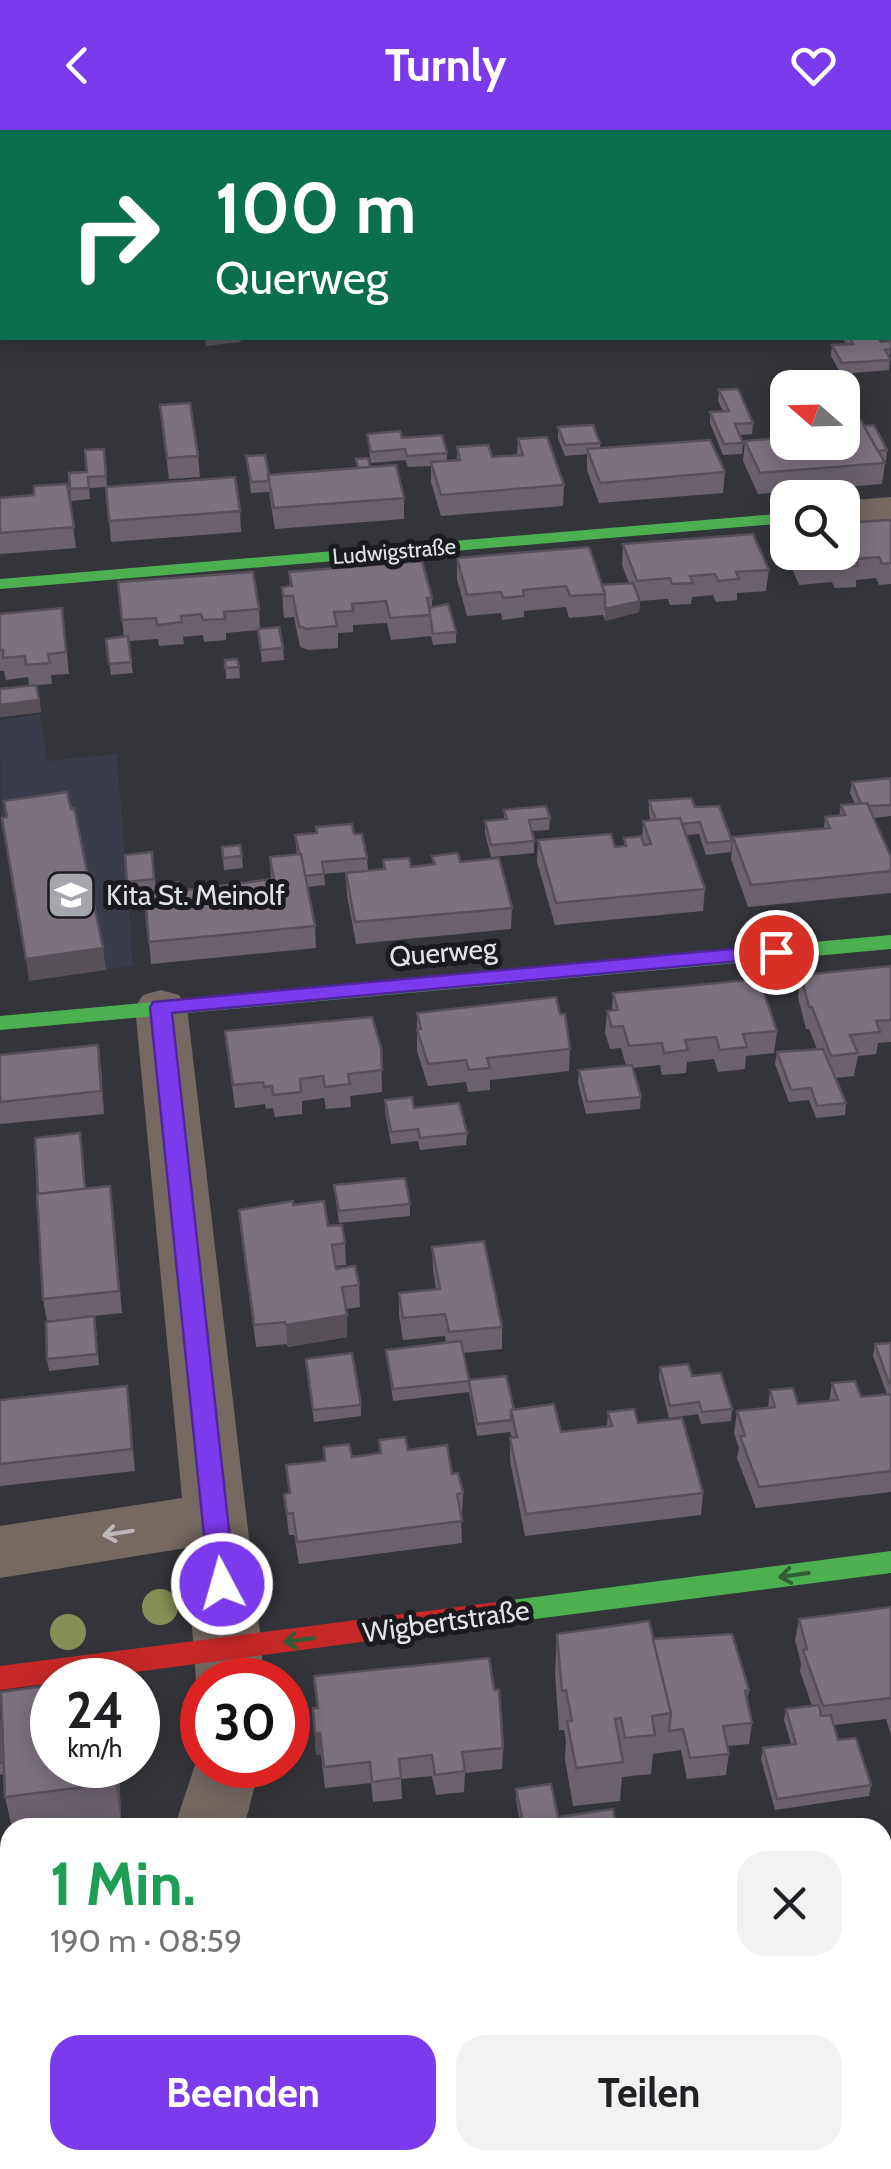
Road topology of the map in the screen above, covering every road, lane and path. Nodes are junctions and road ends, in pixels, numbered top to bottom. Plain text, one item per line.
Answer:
1 (891, 509) edge
2 (860, 512) edge
3 (770, 520) edge
4 (0, 584) edge
5 (891, 942) edge
6 (161, 1007) junction
7 (0, 1023) edge
8 (214, 1518) junction
9 (0, 1552) edge
10 (891, 1562) edge
11 (228, 1658) edge
12 (274, 1658) edge
13 (180, 1668) edge
14 (0, 1678) edge
15 (220, 1788) edge
16 (212, 1818) edge

1 - 2 street
3 - 4 street, Ludwigstraße
5 - 6 street, Querweg
6 - 7 street, Querweg
6 - 8 street
8 -> 9 street
8 - 11 street
10 -> 12 street, Wigbertstraße
13 - 14 street, Wigbertstraße
15 - 16 street

